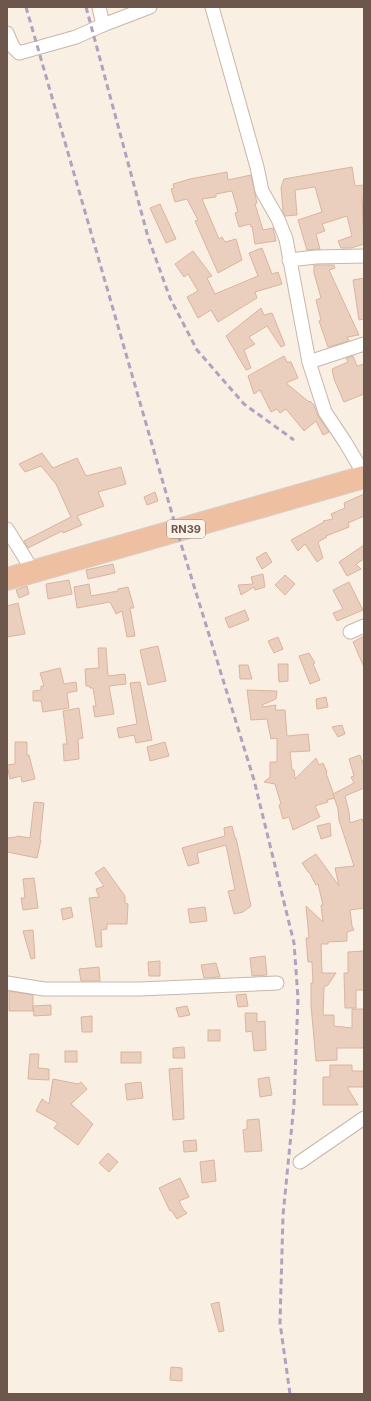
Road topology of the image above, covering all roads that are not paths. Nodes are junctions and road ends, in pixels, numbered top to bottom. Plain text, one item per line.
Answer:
1 (99, 7) edge
2 (150, 7) edge
3 (212, 7) edge
4 (103, 24) junction
5 (7, 33) edge
6 (364, 256) edge
7 (289, 260) junction
8 (364, 344) edge
9 (309, 362) junction
10 (364, 474) edge
11 (364, 478) edge
12 (7, 529) edge
13 (33, 571) junction
14 (7, 579) edge
15 (364, 626) edge
16 (350, 632) dead end
17 (7, 983) edge
18 (277, 983) dead end
19 (364, 1118) edge
20 (300, 1162) dead end

1 - 4 street
2 - 4 street
3 - 7 street
4 - 5 street
6 - 7 street
7 - 9 street
8 - 9 street
9 - 10 street
11 - 13 highway, RN39
12 - 13 street
13 - 14 highway, RN39
15 - 16 street
17 - 18 street
19 - 20 street

